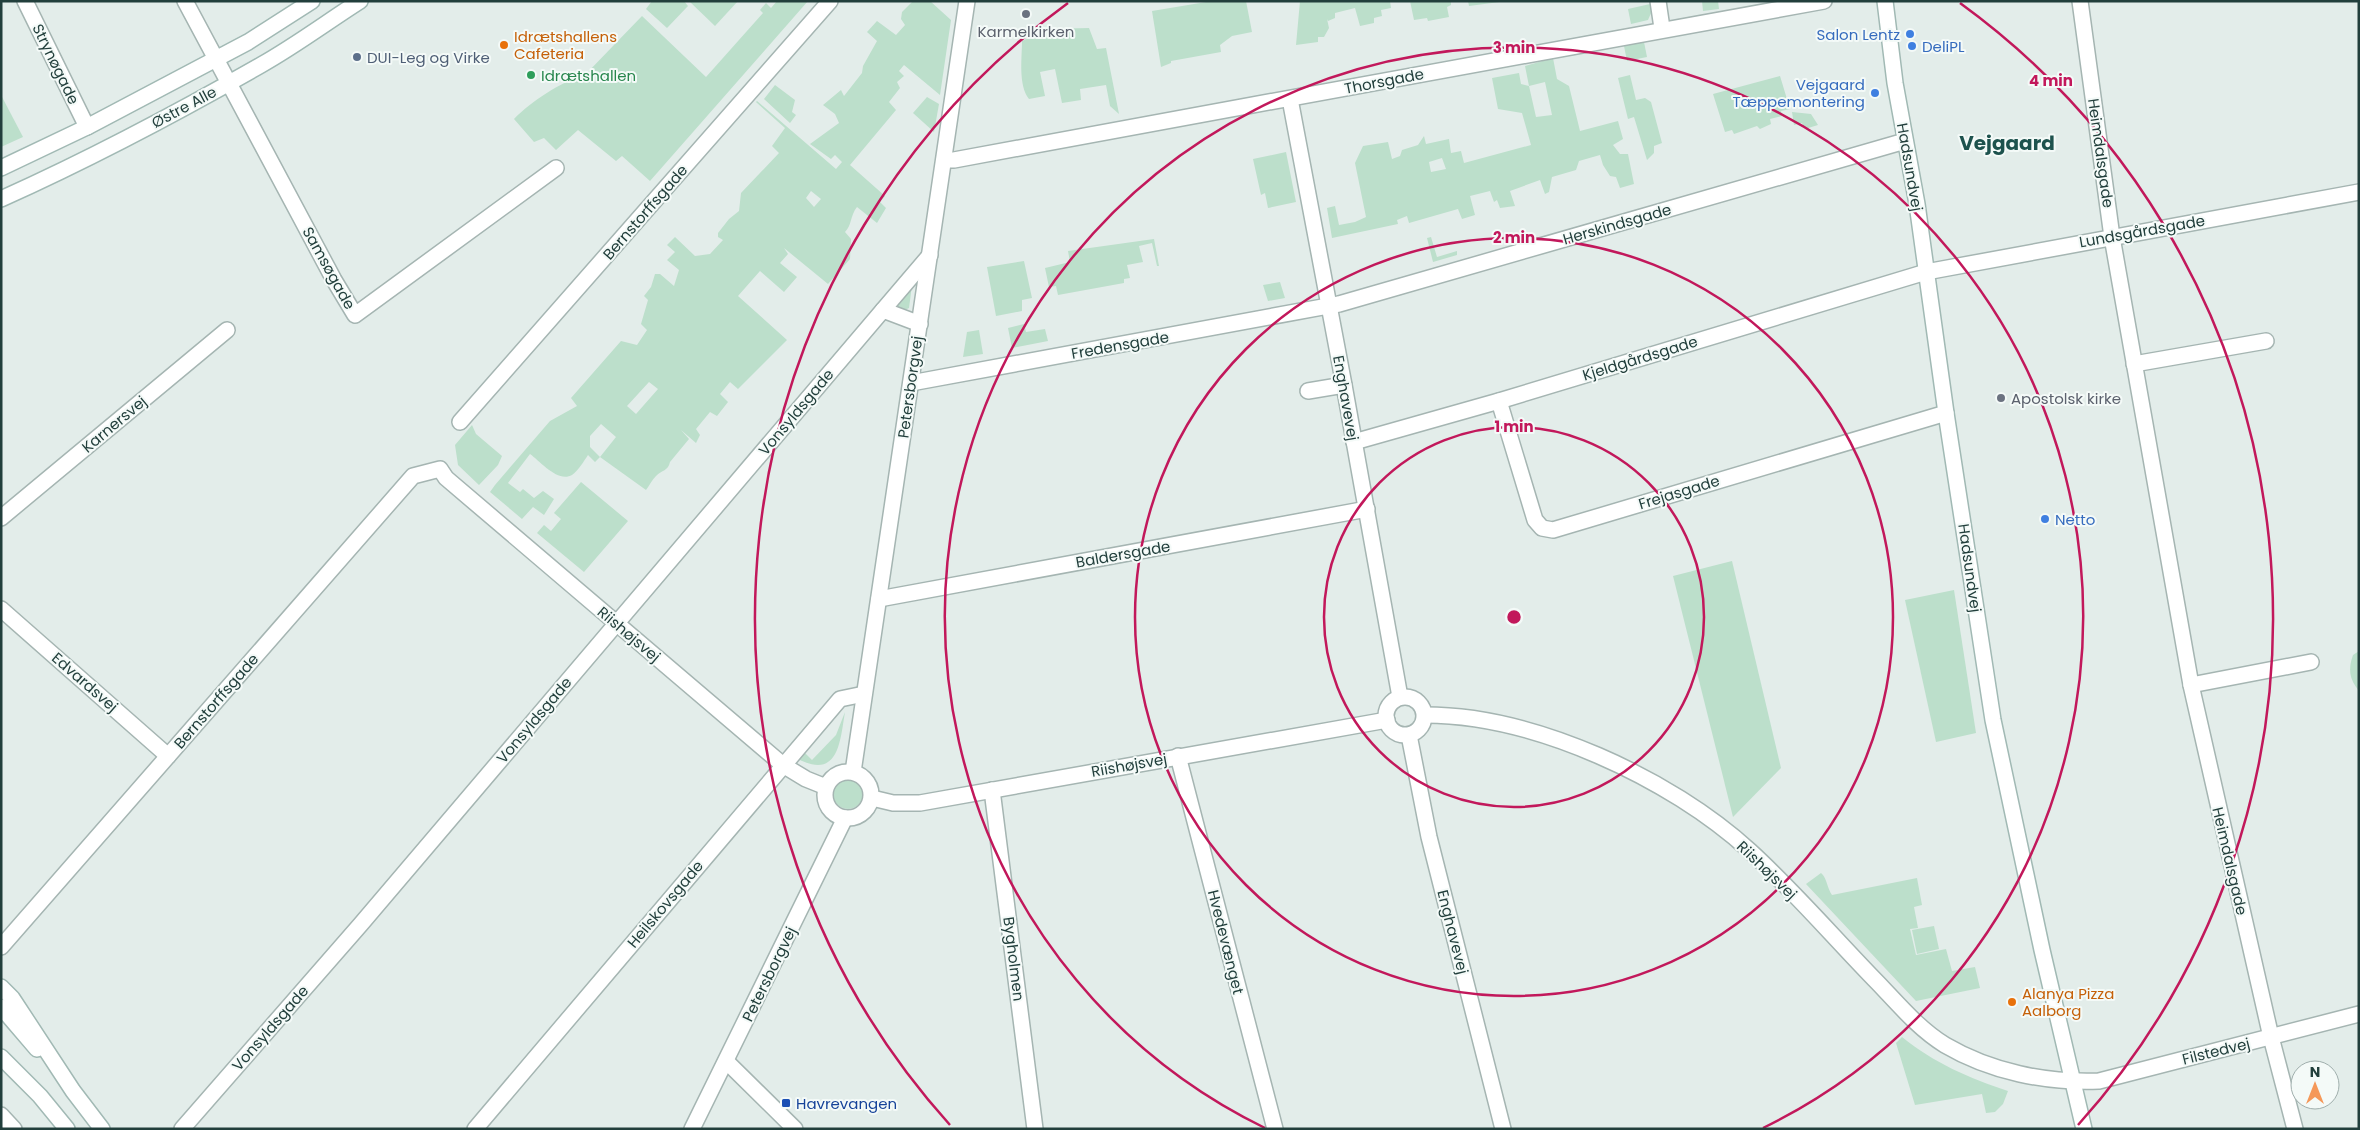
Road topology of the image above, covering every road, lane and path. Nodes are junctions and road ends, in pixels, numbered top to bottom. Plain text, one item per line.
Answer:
1 (25, 1) edge
2 (185, 1) edge
3 (312, 1) edge
4 (360, 1) edge
5 (830, 1) edge
6 (967, 1) edge
7 (1658, 1) edge
8 (1824, 1) edge
9 (1885, 1) edge
10 (2080, 1) edge
11 (1662, 28) junction
12 (215, 59) junction
13 (229, 82) junction
14 (1290, 99) junction
15 (87, 127) junction
16 (1905, 141) junction
17 (944, 160) junction
18 (1, 168) edge
19 (556, 168) dead end
20 (2359, 192) edge
21 (1, 199) edge
22 (2112, 237) junction
23 (930, 256) junction
24 (1926, 272) junction
25 (1329, 307) junction
26 (883, 310) junction
27 (920, 324) junction
28 (227, 330) dead end
29 (2266, 341) dead end
30 (2134, 364) junction
31 (911, 383) junction
32 (1344, 385) junction
33 (1308, 391) dead end
34 (1499, 401) junction
35 (1946, 413) junction
36 (460, 422) dead end
37 (1354, 442) junction
38 (440, 469) joint
39 (1367, 509) junction
40 (1, 518) edge
41 (879, 599) junction
42 (1, 609) edge
43 (616, 624) junction
44 (2311, 662) dead end
45 (2191, 685) junction
46 (864, 694) junction
47 (1400, 697) junction
48 (1425, 715) junction
49 (1387, 720) junction
50 (1409, 734) junction
51 (168, 756) junction
52 (1178, 756) junction
53 (783, 765) junction
54 (852, 772) junction
55 (826, 787) junction
56 (992, 790) junction
57 (872, 798) junction
58 (845, 818) junction
59 (1, 947) edge
60 (1, 988) edge
61 (1, 1007) edge
62 (2359, 1014) edge
63 (2271, 1037) junction
64 (1, 1057) edge
65 (726, 1061) junction
66 (57, 1067) junction
67 (2073, 1082) junction
68 (1, 1115) edge
69 (14, 1129) edge
70 (67, 1129) edge
71 (102, 1129) edge
72 (182, 1129) edge
73 (475, 1129) edge
74 (692, 1129) edge
75 (795, 1129) edge
76 (1035, 1129) edge
77 (1274, 1129) edge
78 (1503, 1129) edge
79 (2084, 1129) edge
80 (2294, 1129) edge

1 - 15 street, Strynøgade
2 - 12 street, Samsøgade
3 - 12 street, Østre Alle
4 - 13 street, Østre Alle
5 - 36 street, Bernstorffsgade
6 - 17 street, Petersborgvej
7 - 11 street
8 - 11 street, Thorsgade
9 - 16 street, Hadsundvej
10 - 22 street, Heimdalsgade
11 - 14 street, Thorsgade
12 - 13 street, Samsøgade
12 - 15 street, Østre Alle
13 - 19 street, Samsøgade
13 - 21 street, Østre Alle
14 - 17 street, Thorsgade
14 - 25 street, Enghavevej
15 - 18 street, Østre Alle
16 - 24 street, Hadsundvej
16 - 25 street, Herskindsgade
17 - 23 street, Petersborgvej
20 - 22 street, Lundsgårdsgade
22 - 24 street, Lundsgårdsgade
22 - 30 street, Heimdalsgade
23 - 26 street, Vonsyldsgade
23 - 27 street, Petersborgvej
24 - 34 street, Kjeldgårdsgade
24 - 35 street, Hadsundvej
25 - 31 street, Fredensgade
25 - 32 street, Enghavevej
26 - 27 street
26 - 43 street, Vonsyldsgade
27 - 31 street, Petersborgvej
28 - 40 street, Karnersvej
29 - 30 street
30 - 45 street, Heimdalsgade
31 - 41 street, Petersborgvej
32 - 33 street
32 - 37 street, Enghavevej
34 - 35 street, Frejasgade
34 - 37 street, Kjeldgårdsgade
35 - 67 street, Hadsundvej
37 - 39 street, Enghavevej
38 - 43 street, Riishøjsvej
38 - 51 street, Bernstorffsgade
39 - 41 street, Baldersgade
39 - 47 street, Enghavevej
41 - 46 street, Petersborgvej
42 - 51 street, Edvardsvej
43 - 53 street, Riishøjsvej
43 - 72 street, Vonsyldsgade
44 - 45 street
45 - 63 street, Heimdalsgade
46 - 53 street, Heilskovsgade
46 - 54 street, Petersborgvej
47 - 48 street
47 - 49 street
48 - 50 street
48 - 67 street, Riishøjsvej
49 - 50 street
49 - 52 street, Riishøjsvej
50 - 78 street, Enghavevej
51 - 59 street, Bernstorffsgade
52 - 56 street, Riishøjsvej
52 - 77 street, Hvedevænget
53 - 55 street, Riishøjsvej
53 - 73 street, Heilskovsgade
54 - 55 street
54 - 57 street
55 - 58 street
56 - 57 street, Riishøjsvej
56 - 76 street, Bygholmen
57 - 58 street
58 - 65 street, Petersborgvej
60 - 66 street
61 - 66 street
62 - 63 street, Filstedvej
63 - 67 street, Filstedvej
63 - 80 street, Heimdalsgade
64 - 70 street
65 - 74 street, Petersborgvej
65 - 75 street
66 - 71 street
67 - 79 street, Hadsundvej
68 - 69 street

